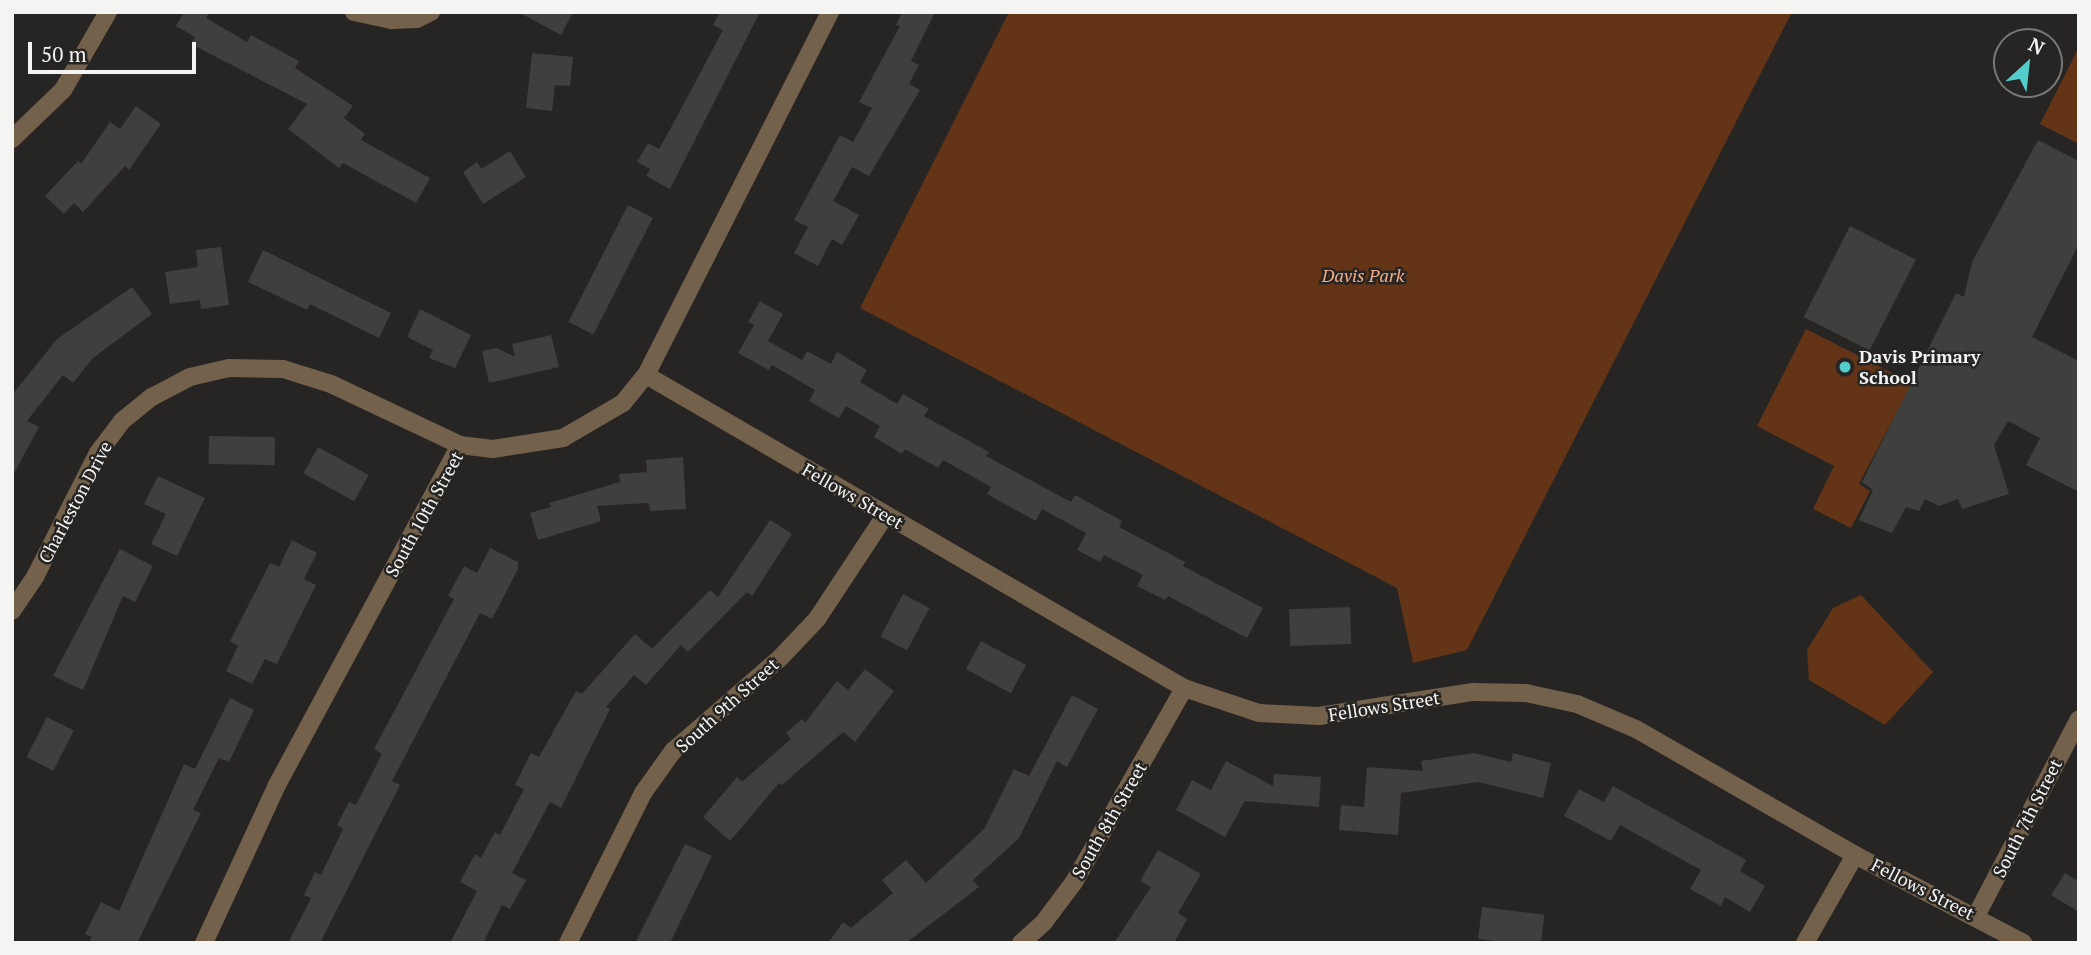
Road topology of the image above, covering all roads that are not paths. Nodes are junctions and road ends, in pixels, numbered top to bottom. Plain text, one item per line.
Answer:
1 (108, 12) edge
2 (354, 12) edge
3 (830, 12) edge
4 (424, 16) edge
5 (12, 139) edge
6 (646, 375) junction
7 (460, 445) junction
8 (886, 516) junction
9 (12, 611) edge
10 (1184, 688) junction
11 (2079, 719) edge
12 (1855, 855) junction
13 (1976, 916) junction
14 (204, 943) edge
15 (568, 943) edge
16 (1021, 943) edge
17 (1805, 943) edge
18 (2023, 943) edge

1 - 5 street
2 - 4 street
3 - 6 street, South 10th Street
6 - 7 street, South 10th Street
6 - 8 street, Fellows Street
7 - 9 street, Charleston Drive
7 - 14 street, South 10th Street
8 - 10 street, Fellows Street
8 - 15 street, South 9th Street
10 - 12 street, Fellows Street
10 - 16 street, South 8th Street
11 - 13 street, South 7th Street
12 - 13 street, Fellows Street
12 - 17 street
13 - 18 street, Fellows Street

